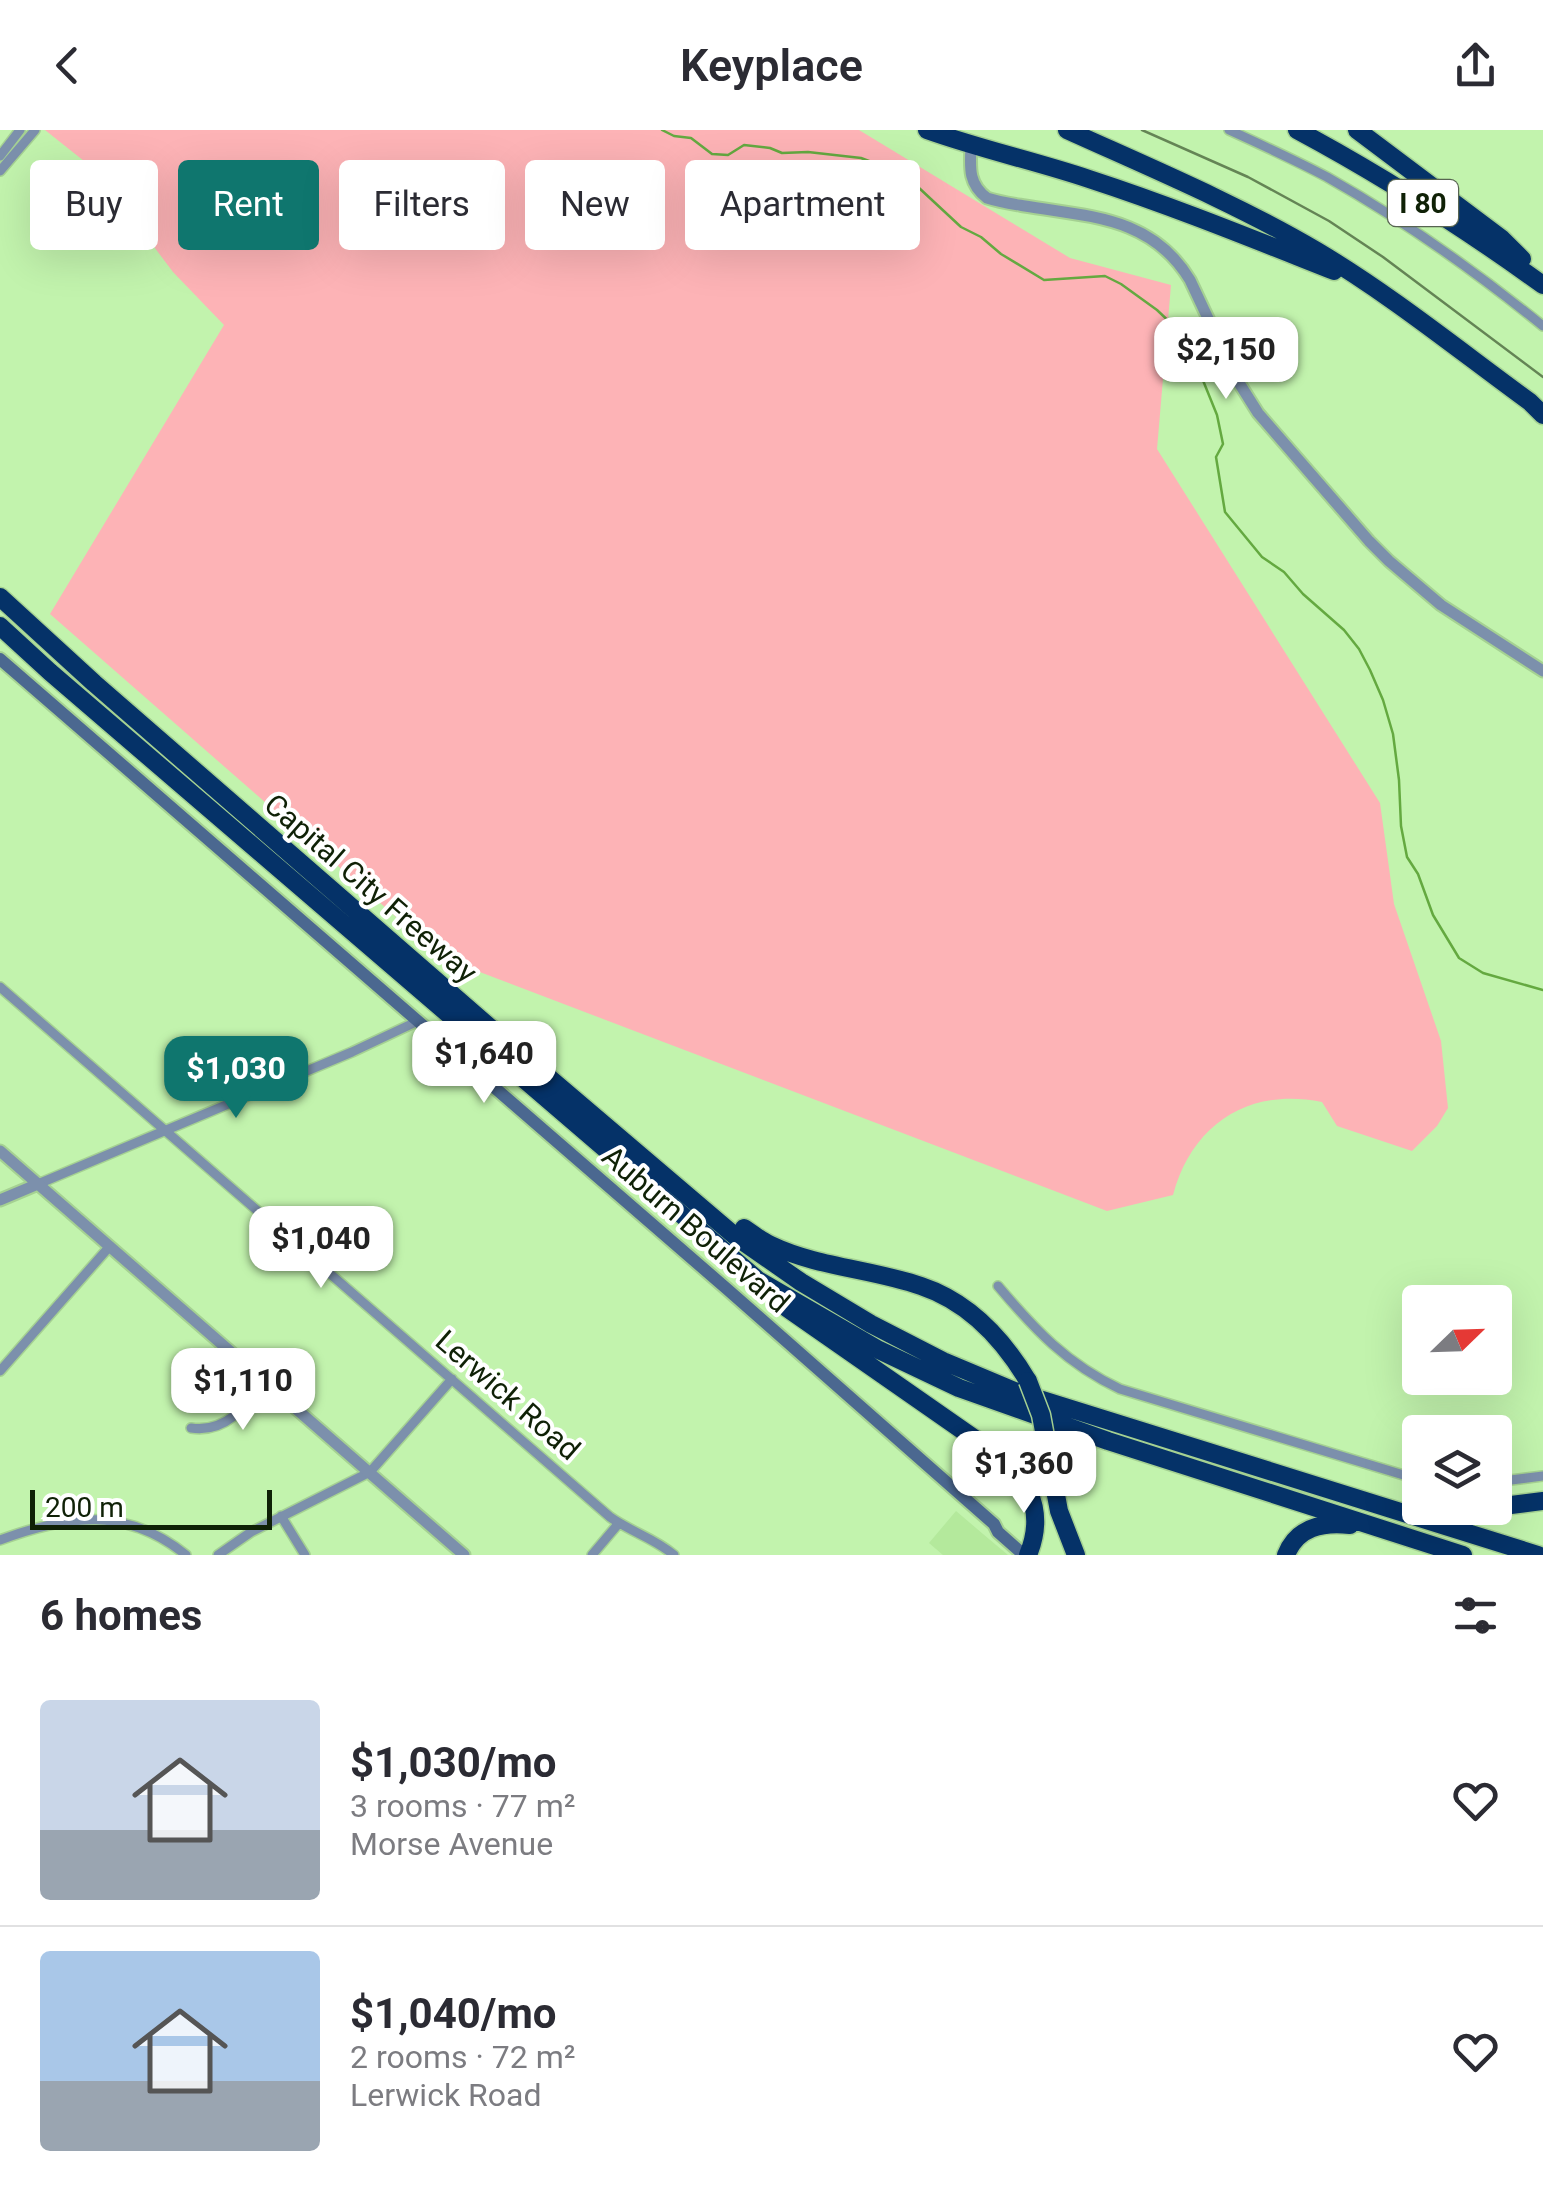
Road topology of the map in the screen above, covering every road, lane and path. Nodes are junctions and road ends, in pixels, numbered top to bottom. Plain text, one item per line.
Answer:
1 (926, 130) edge
2 (1067, 130) edge
3 (1229, 130) edge
4 (1297, 130) edge
5 (1349, 130) edge
6 (1357, 130) edge
7 (26, 132) edge
8 (971, 138) edge
9 (1379, 146) junction
10 (0, 156) edge
11 (0, 171) edge
12 (1543, 283) edge
13 (1371, 287) junction
14 (1543, 326) edge
15 (1543, 415) edge
16 (0, 597) edge
17 (0, 627) edge
18 (0, 659) edge
19 (1543, 671) edge
20 (0, 986) edge
21 (418, 1021) junction
22 (165, 1130) junction
23 (0, 1151) edge
24 (636, 1151) junction
25 (38, 1184) junction
26 (0, 1200) edge
27 (110, 1246) junction
28 (758, 1280) junction
29 (998, 1286) dead end
30 (0, 1370) edge
31 (262, 1379) junction
32 (452, 1379) junction
33 (191, 1428) dead end
34 (370, 1472) junction
35 (1402, 1475) edge
36 (1543, 1476) edge
37 (1298, 1479) junction
38 (1512, 1480) edge
39 (1402, 1500) edge
40 (1543, 1502) edge
41 (1512, 1505) edge
42 (281, 1516) junction
43 (619, 1524) junction
44 (1380, 1529) junction
45 (0, 1540) edge
46 (1030, 1554) edge
47 (186, 1555) edge
48 (218, 1555) edge
49 (305, 1555) edge
50 (464, 1555) edge
51 (592, 1555) edge
52 (674, 1555) edge
53 (1076, 1555) edge
54 (1286, 1555) edge
55 (1463, 1555) edge
56 (1538, 1555) edge

1 - 8 highway
2 - 13 highway
3 - 14 street
4 - 12 highway, I 80
5 - 9 highway
6 - 9 highway
7 - 10 street
7 - 11 street
8 - 13 highway
8 - 19 street
9 - 12 highway
13 - 15 highway
16 - 24 highway, Capital City Freeway
17 - 28 highway, Capital City Freeway
18 - 21 main road, Auburn Boulevard
20 - 22 street, Lerwick Road
21 - 22 street
21 - 46 main road, Auburn Boulevard
22 - 25 street
22 - 32 street, Lerwick Road
23 - 25 street
24 - 37 highway, Capital City Freeway
24 - 53 highway, bridge
25 - 26 street
25 - 27 street
27 - 30 street
27 - 31 street
28 - 44 highway, Capital City Freeway
28 - 46 highway
29 - 35 street
31 - 33 street
31 - 34 street
32 - 34 street
32 - 43 street, Lerwick Road
34 - 42 street
34 - 50 street
36 - 38 street
37 - 39 highway
37 - 56 highway, Capital City Freeway
40 - 41 highway
42 - 48 street
42 - 49 street
43 - 51 street
43 - 52 street, Lerwick Road
44 - 54 highway
44 - 55 highway, Capital City Freeway
45 - 47 street

